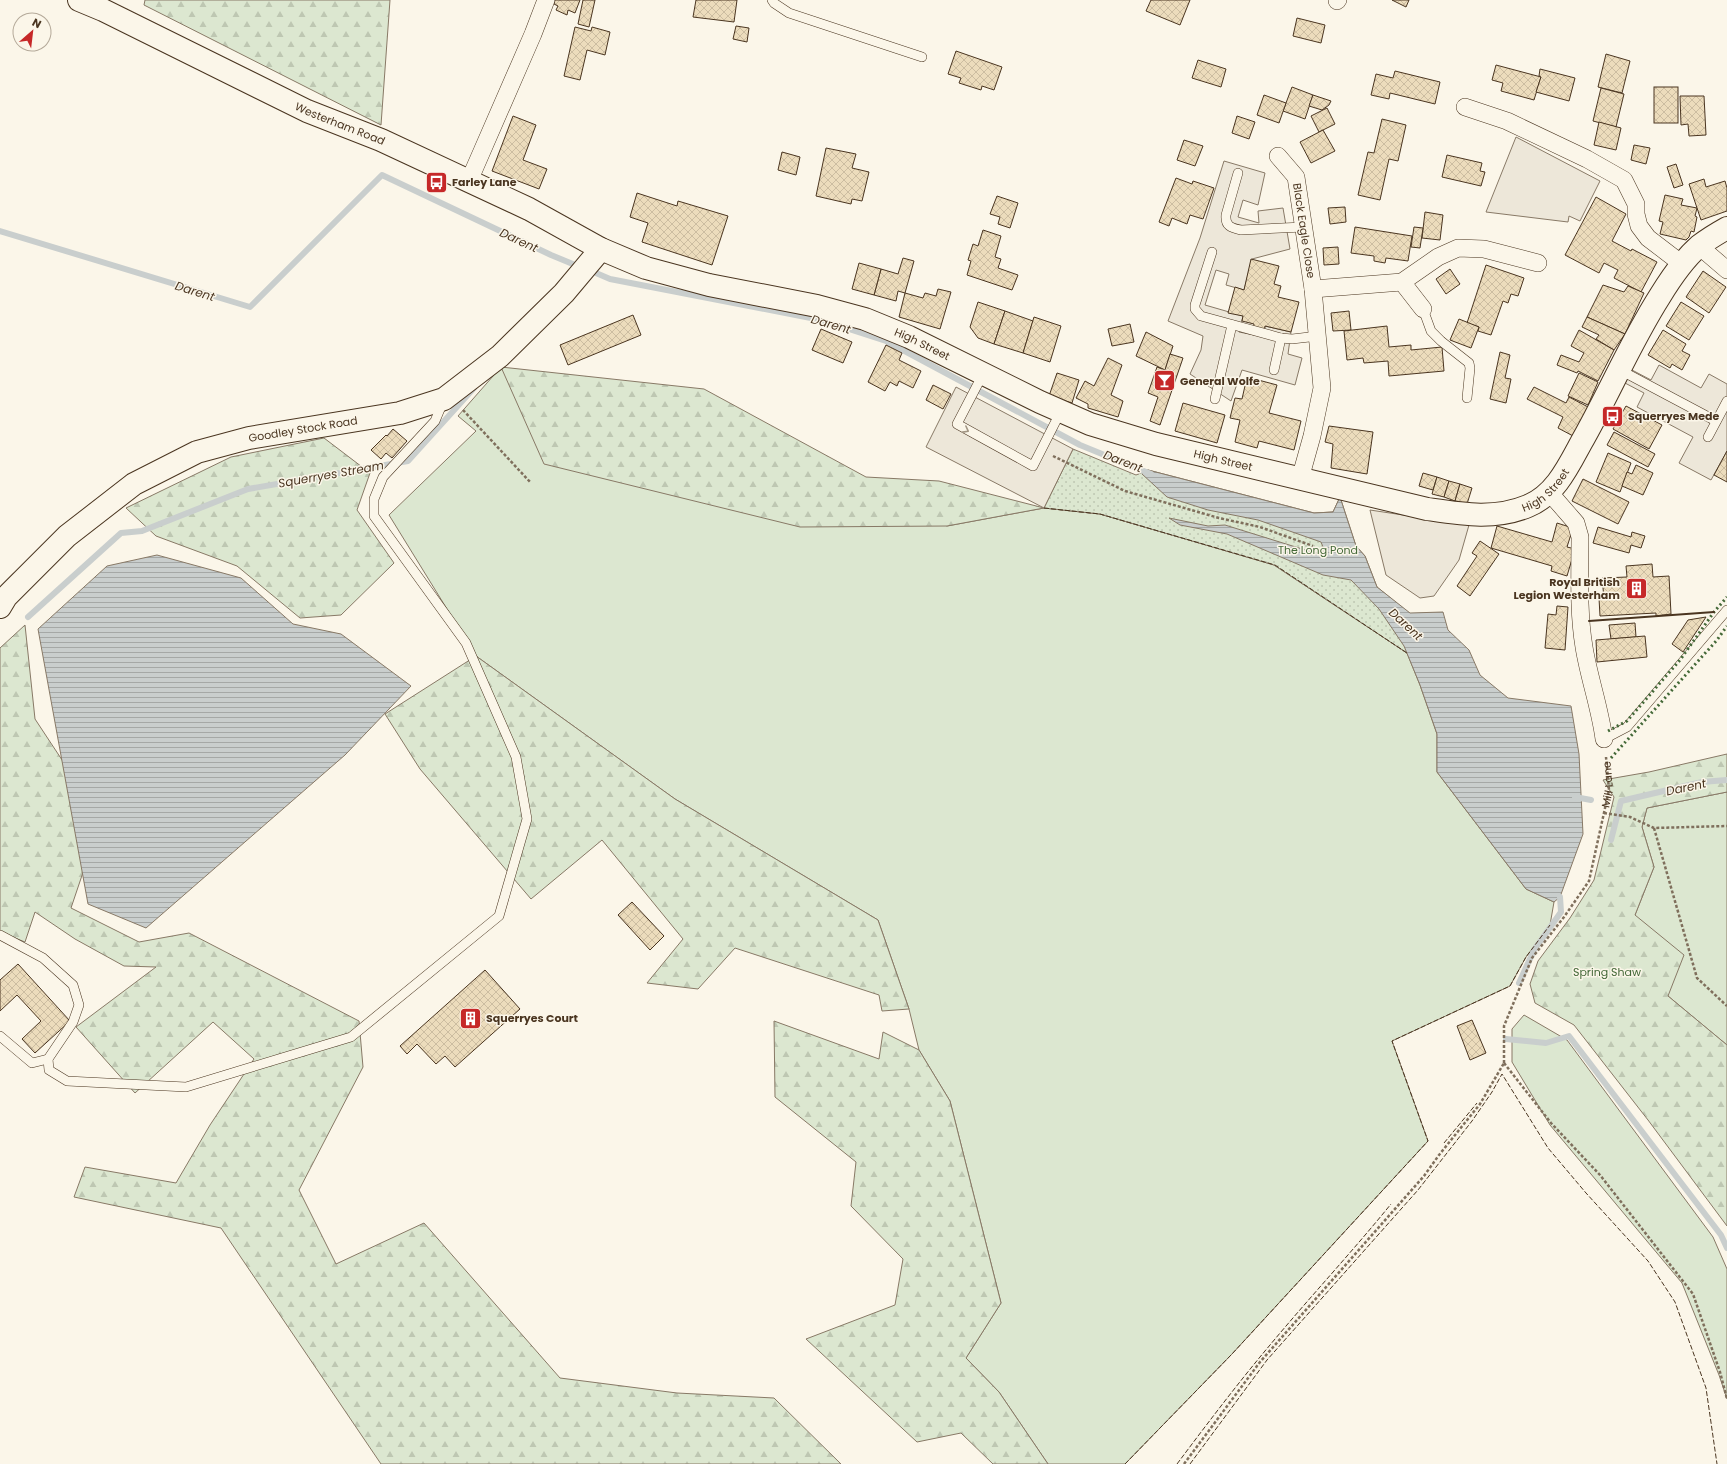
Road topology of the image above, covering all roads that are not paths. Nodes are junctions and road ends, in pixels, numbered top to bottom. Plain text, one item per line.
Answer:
1 (79, 0) edge
2 (546, 0) edge
3 (772, 0) edge
4 (922, 57) dead end
5 (1465, 107) dead end
6 (1278, 156) dead end
7 (1238, 173) dead end
8 (469, 181) junction
9 (1304, 227) junction
10 (1727, 228) edge
11 (1699, 246) junction
12 (1212, 252) dead end
13 (597, 254) junction
14 (1538, 263) dead end
15 (1682, 264) junction
16 (1727, 270) edge
17 (1402, 282) junction
18 (1314, 289) junction
19 (1422, 309) joint
20 (1232, 325) junction
21 (1318, 336) junction
22 (1281, 338) junction
23 (1274, 370) dead end
24 (1620, 370) junction
25 (980, 379) junction
26 (447, 397) junction
27 (1467, 398) dead end
28 (1215, 399) dead end
29 (1727, 401) edge
30 (1058, 418) junction
31 (1716, 421) junction
32 (1708, 437) dead end
33 (1300, 479) junction
34 (1549, 492) junction
35 (0, 607) edge
36 (1727, 610) edge
37 (1604, 739) joint
38 (0, 935) edge
39 (0, 1036) edge
40 (48, 1058) junction

1 - 8 main road, Westerham Road
2 - 8 street
3 - 4 lane
5 - 15 street
6 - 9 street, Black Eagle Close
7 - 9 lane
8 - 13 main road, Westerham Road
9 - 18 street, Black Eagle Close
10 - 11 main road, High Street
11 - 15 main road, High Street
11 - 16 street
12 - 20 lane
13 - 25 main road, High Street
13 - 26 main road, Goodley Stock Road
14 - 17 street
15 - 24 main road, High Street
17 - 18 street, Black Eagle Close
17 - 19 street
18 - 21 street, Black Eagle Close
19 - 27 lane
20 - 22 lane
20 - 28 lane
21 - 22 lane
21 - 33 street, Black Eagle Close
22 - 23 lane
24 - 31 lane
24 - 34 main road, High Street
25 - 30 main road, High Street
25 -> 30 lane
26 - 35 main road, Goodley Stock Road
26 - 40 lane
29 - 31 lane
30 - 33 main road, High Street
31 - 32 lane
33 - 34 main road, High Street
34 - 37 street
36 - 37 lane
38 - 40 lane
39 - 40 lane

